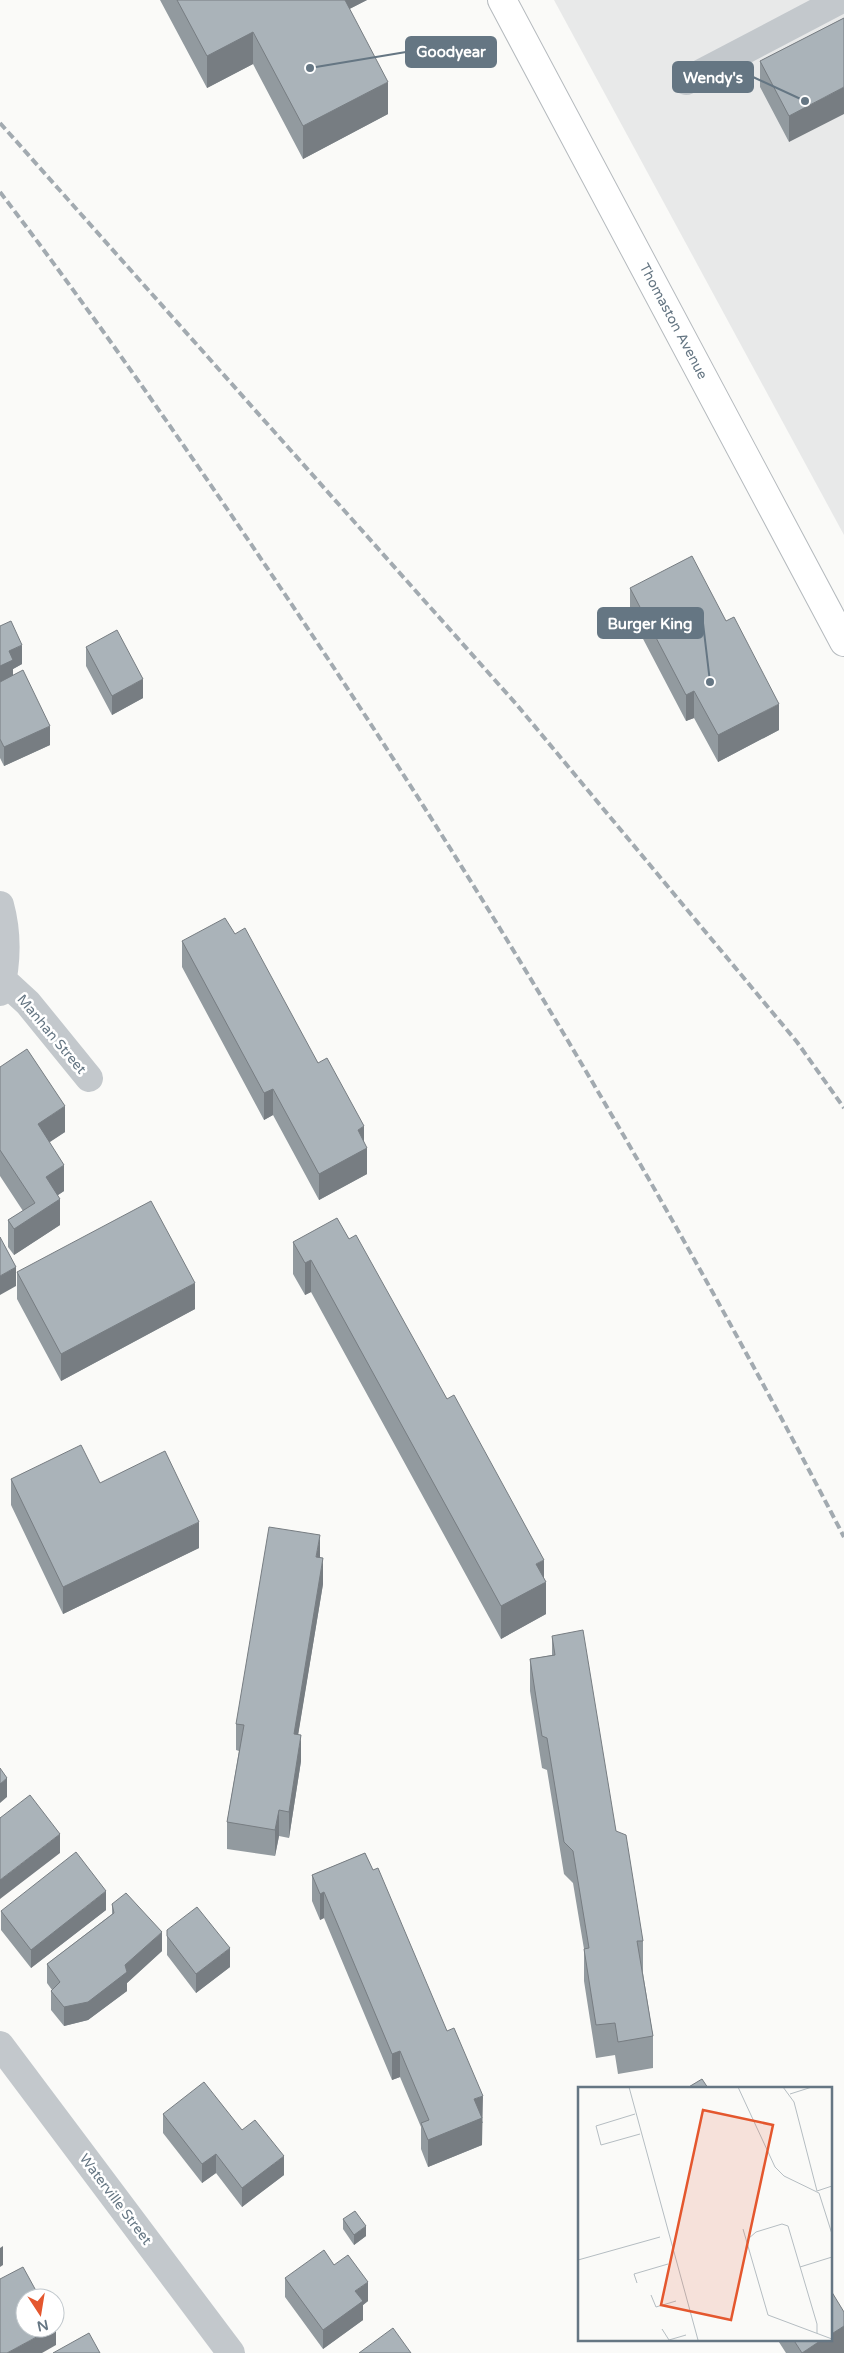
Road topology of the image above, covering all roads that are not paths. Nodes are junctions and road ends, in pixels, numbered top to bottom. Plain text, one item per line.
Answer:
1 (502, 0) edge
2 (840, 0) edge
3 (686, 81) dead end
4 (844, 642) edge
5 (0, 905) edge
6 (2, 986) edge
7 (89, 1078) dead end
8 (0, 2045) edge
9 (231, 2353) edge

1 - 4 main road, Thomaston Avenue
2 - 3 street
5 - 6 street, Manhan Street
6 - 7 street, Manhan Street
8 - 9 street, Waterville Street

